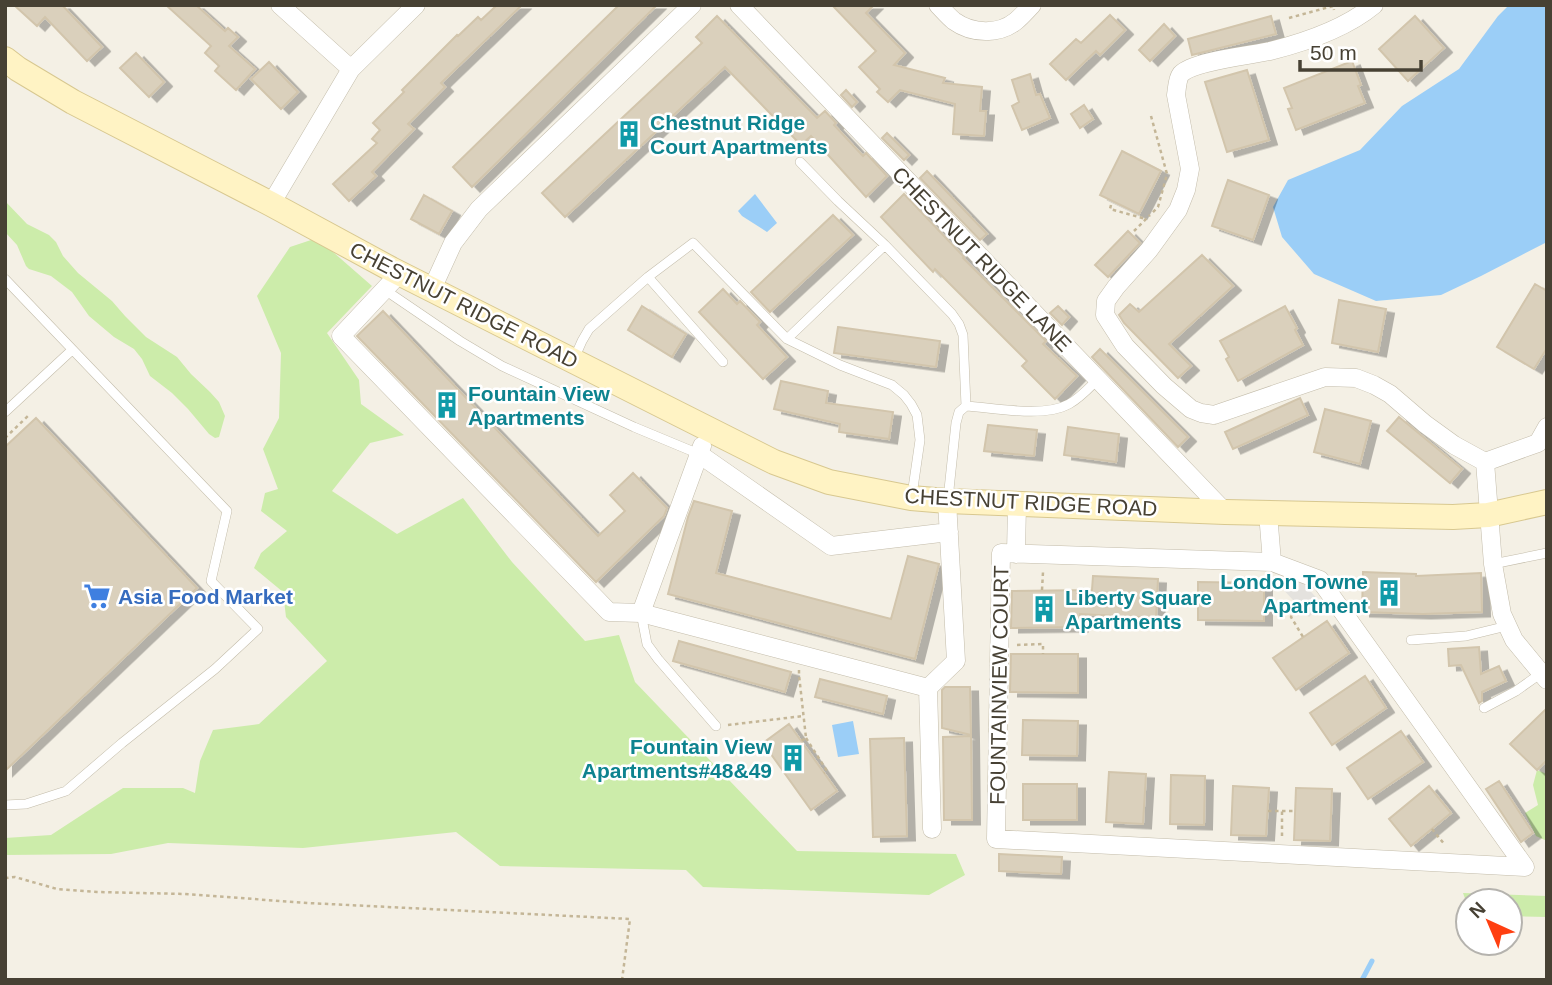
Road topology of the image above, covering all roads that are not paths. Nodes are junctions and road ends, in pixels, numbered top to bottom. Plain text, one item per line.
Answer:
1 (280, 5) edge
2 (416, 5) edge
3 (692, 5) edge
4 (738, 5) edge
5 (938, 5) edge
6 (1032, 5) edge
7 (1374, 5) edge
8 (5, 59) edge
9 (351, 69) junction
10 (800, 162) dead end
11 (271, 204) junction
12 (885, 245) junction
13 (648, 277) junction
14 (5, 279) edge
15 (392, 281) junction
16 (432, 289) junction
17 (787, 339) junction
18 (72, 349) junction
19 (573, 361) junction
20 (723, 362) dead end
21 (1097, 379) junction
22 (966, 406) junction
23 (5, 412) edge
24 (1547, 427) edge
25 (708, 430) junction
26 (699, 454) junction
27 (1485, 462) junction
28 (911, 498) junction
29 (947, 500) junction
30 (1547, 502) edge
31 (1017, 504) junction
32 (1225, 512) junction
33 (1268, 513) junction
34 (1488, 515) junction
35 (949, 532) junction
36 (1547, 553) edge
37 (1016, 554) junction
38 (1272, 562) junction
39 (1493, 564) junction
40 (641, 613) junction
41 (1507, 626) junction
42 (1410, 640) dead end
43 (1544, 677) edge
44 (928, 688) junction
45 (1484, 708) dead end
46 (716, 726) dead end
47 (5, 805) edge
48 (932, 829) dead end

1 - 9 street
2 - 9 street
3 - 16 street
4 - 21 street, CHESTNUT RIDGE LANE
5 - 6 street
7 - 27 street
8 - 11 street, CHESTNUT RIDGE ROAD
9 - 11 street
10 - 12 lane
11 - 15 street, CHESTNUT RIDGE ROAD
12 - 17 lane
12 - 22 lane
13 - 17 lane
13 - 19 lane
13 - 20 lane
14 - 18 lane
15 - 16 street, CHESTNUT RIDGE ROAD
15 - 26 lane
15 - 40 street
16 - 19 street, CHESTNUT RIDGE ROAD
17 - 28 lane
18 - 23 lane
18 - 47 lane
19 - 25 street, CHESTNUT RIDGE ROAD
21 - 22 lane
21 - 32 street, CHESTNUT RIDGE LANE
22 - 29 lane
24 - 27 street
25 - 26 street
25 - 28 street, CHESTNUT RIDGE ROAD
26 - 35 street
26 - 40 street
27 - 34 street
28 - 29 street, CHESTNUT RIDGE ROAD
29 - 31 street, CHESTNUT RIDGE ROAD
29 - 35 street
30 - 34 street, CHESTNUT RIDGE ROAD
31 - 32 street, CHESTNUT RIDGE ROAD
31 - 37 street, FOUNTAINVIEW COURT
32 - 33 street, CHESTNUT RIDGE ROAD
33 - 34 street, CHESTNUT RIDGE ROAD
33 - 38 street
34 - 39 street
35 - 44 street
36 - 39 lane
37 - 38 street
37 - 38 street, FOUNTAINVIEW COURT
39 - 41 street
40 - 44 street
40 - 46 lane
41 - 42 lane
41 - 43 street
43 - 45 lane
44 - 48 street

